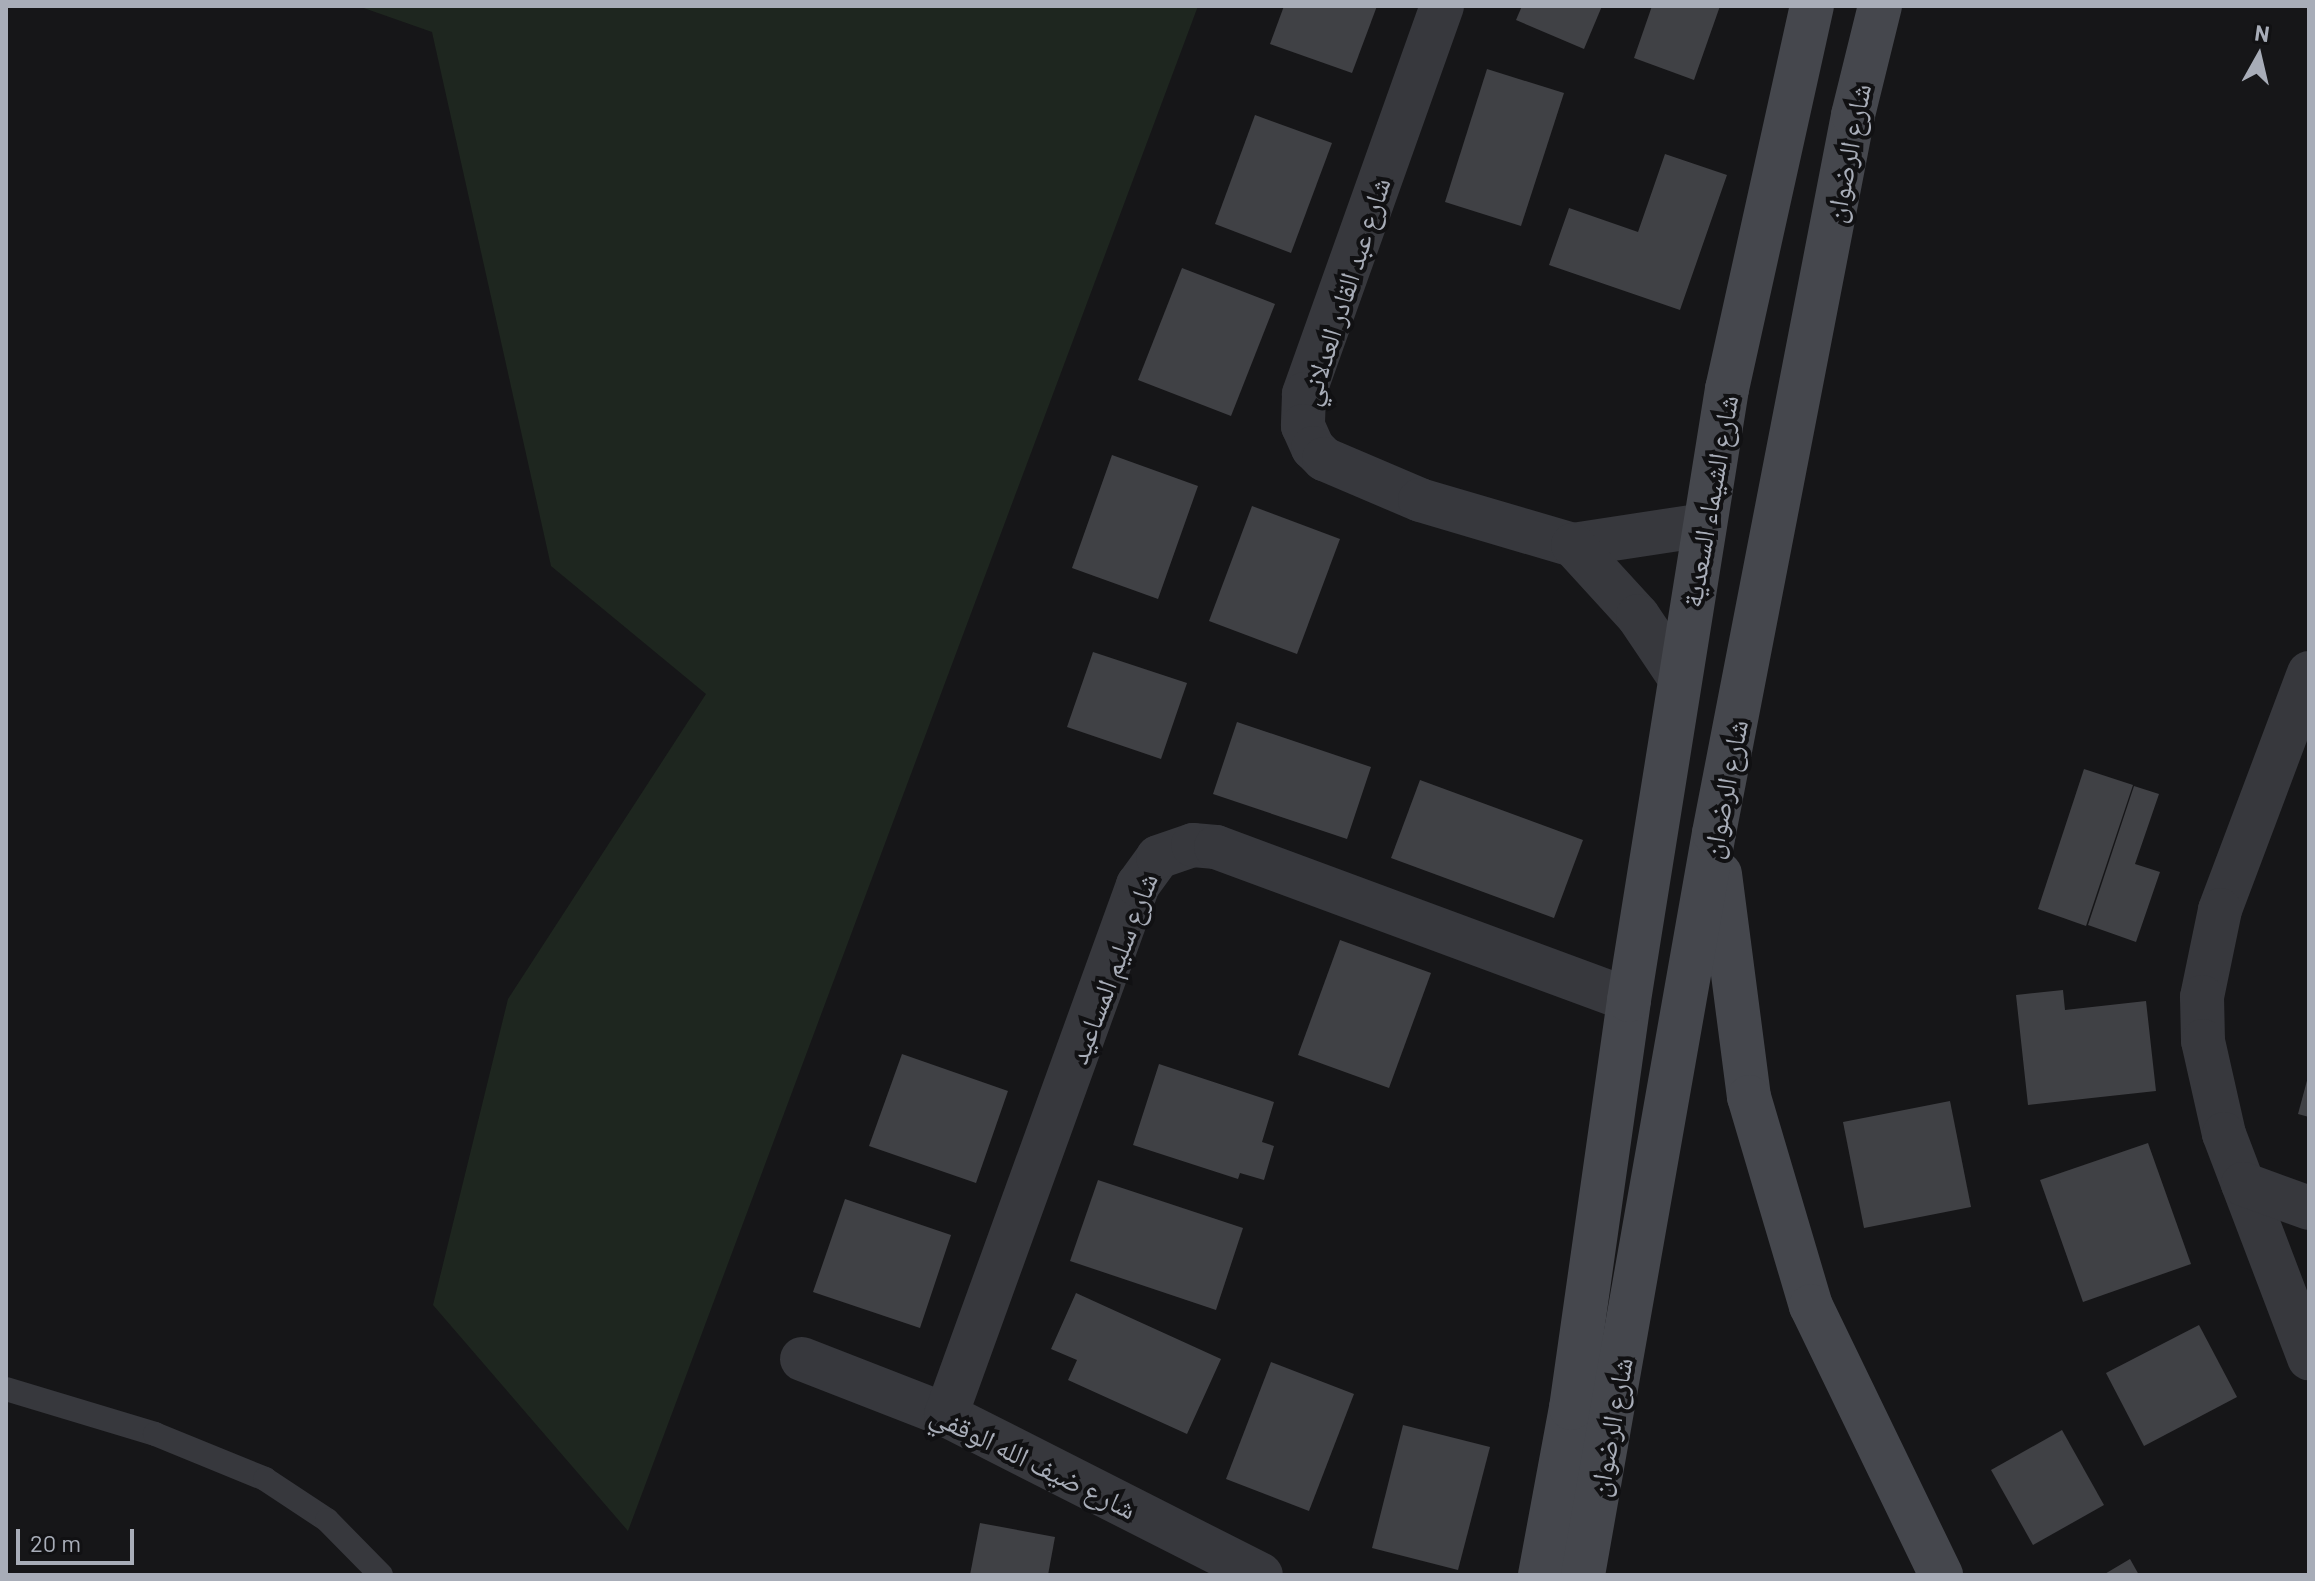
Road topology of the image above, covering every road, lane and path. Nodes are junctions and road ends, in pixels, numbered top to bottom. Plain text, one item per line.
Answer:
1 (1442, 6) edge
2 (1812, 6) edge
3 (1880, 6) edge
4 (1791, 101) junction
5 (1853, 115) junction
6 (1704, 525) junction
7 (1573, 545) junction
8 (2309, 673) edge
9 (1679, 677) junction
10 (2294, 758) edge
11 (1714, 833) junction
12 (1629, 1000) junction
13 (2243, 1184) junction
14 (2309, 1208) edge
15 (2309, 1358) edge
16 (802, 1359) dead end
17 (6, 1389) edge
18 (946, 1415) junction
19 (381, 1575) edge
20 (1261, 1575) edge
21 (1540, 1575) edge
22 (1583, 1575) edge
23 (1941, 1575) edge

1 - 7 street, شارع عبد القادر العدلاني
2 - 4 main road, شارع الشيماء السعدية
3 - 5 main road, شارع الرضوان
4 - 5 main road
4 - 6 main road, شارع الشيماء السعدية
5 - 11 main road, شارع الرضوان
6 - 7 street, شارع عبد القادر العدلاني
6 - 9 main road, شارع الشيماء السعدية
7 - 9 street
8 - 10 street
9 - 12 main road, شارع الشيماء السعدية
10 - 13 street
11 - 22 main road, شارع الرضوان
11 - 23 main road
12 - 18 street, شارع سليم المساعيد
12 - 21 main road, شارع الرضوان
13 - 14 street
13 - 15 street
16 - 18 street, شارع ضيف الله الوقفي
17 - 19 lane
18 - 20 street, شارع ضيف الله الوقفي

